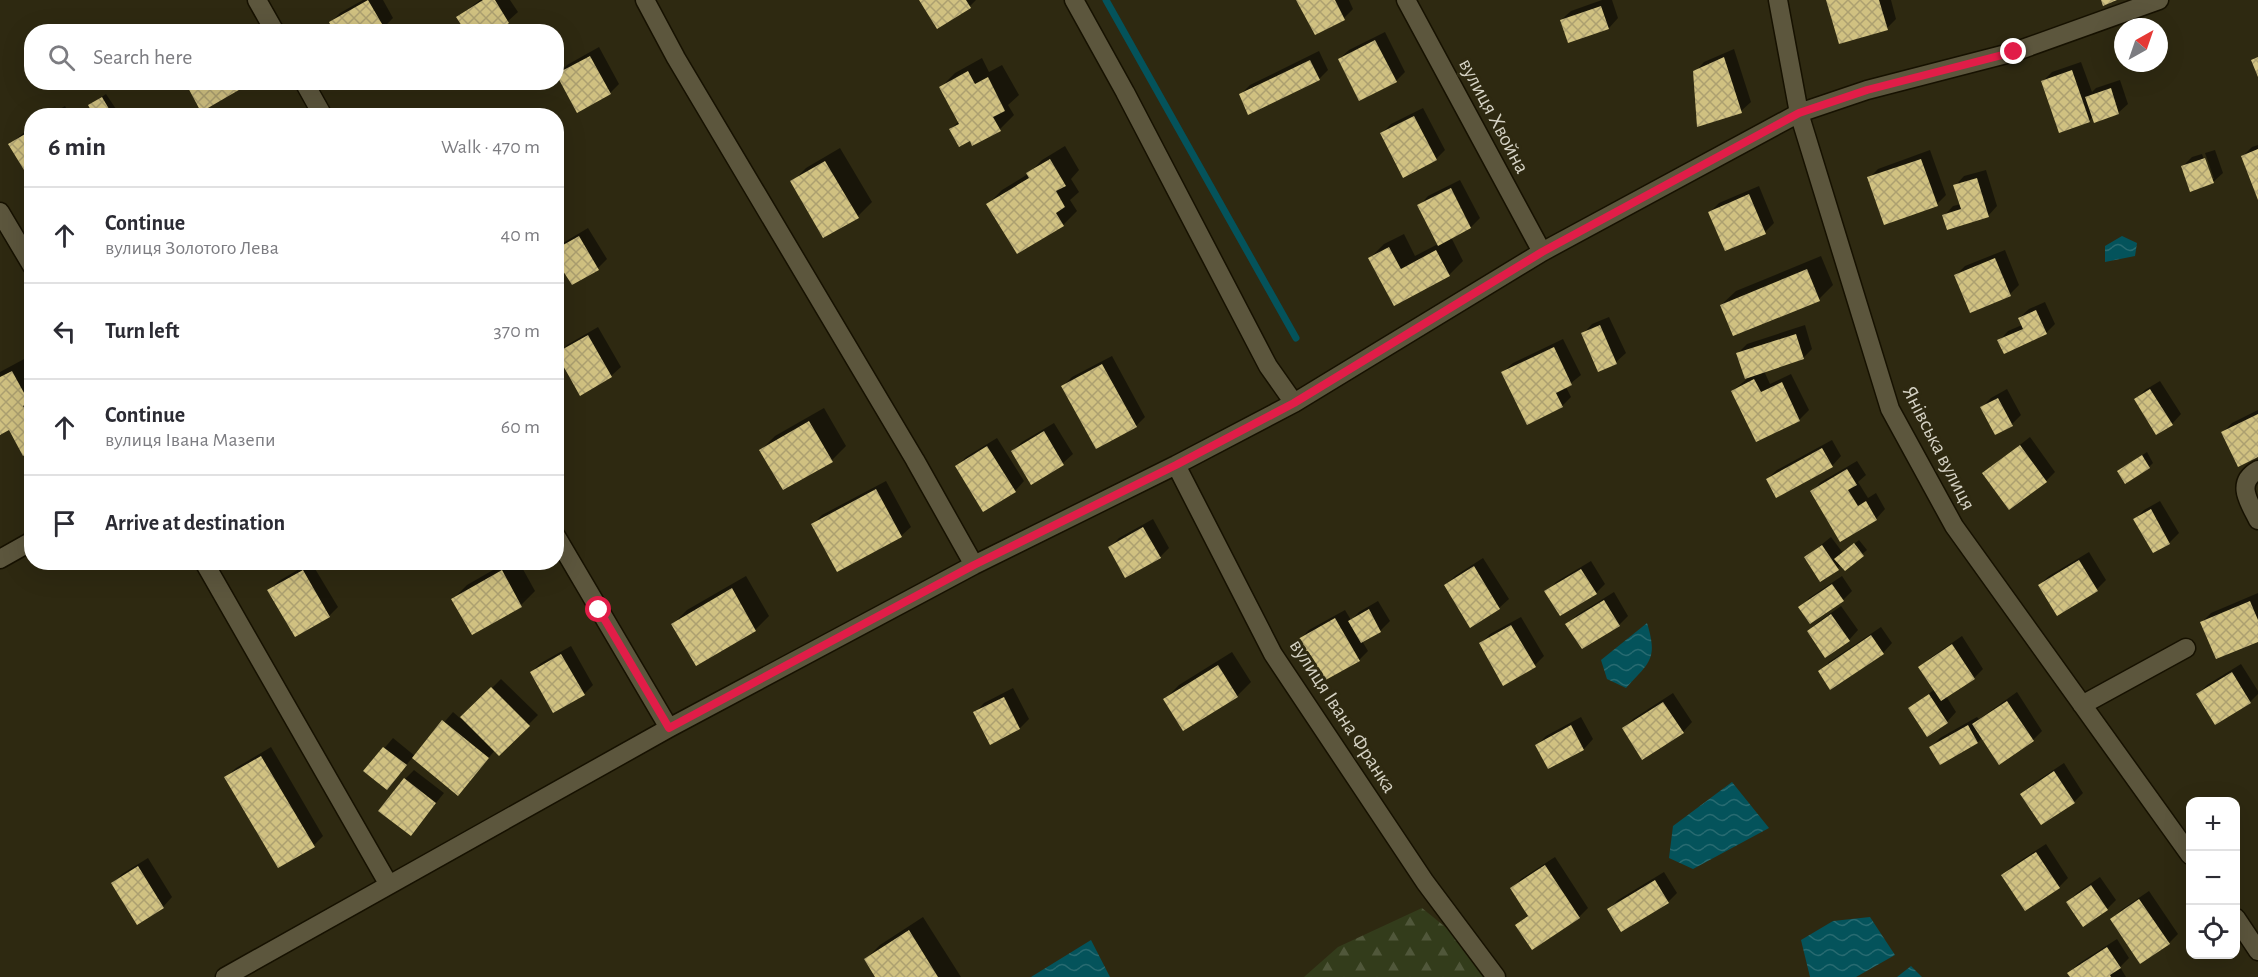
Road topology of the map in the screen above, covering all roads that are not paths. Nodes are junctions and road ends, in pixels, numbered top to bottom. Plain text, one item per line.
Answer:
1 (257, 0) edge
2 (645, 0) edge
3 (1074, 0) edge
4 (1406, 0) edge
5 (1778, 0) edge
6 (2159, 0) edge
7 (270, 24) edge
8 (308, 90) edge
9 (318, 108) edge
10 (1799, 113) junction
11 (0, 212) edge
12 (24, 252) edge
13 (1542, 252) junction
14 (1294, 403) junction
15 (1176, 465) junction
16 (2258, 470) edge
17 (2258, 520) edge
18 (24, 546) edge
19 (564, 550) edge
20 (0, 559) edge
21 (974, 565) junction
22 (209, 570) edge
23 (2186, 648) dead end
24 (2082, 705) junction
25 (669, 728) junction
26 (2187, 851) edge
27 (389, 885) junction
28 (2240, 925) edge
29 (2258, 951) edge
30 (225, 977) edge
31 (1496, 977) edge

1 - 7 street
2 - 21 street
3 - 14 street
4 - 13 street, вулиця Хвойна
5 - 10 street, Янівська вулиця
6 - 10 street
8 - 9 street
10 - 13 street
10 - 24 street, Янівська вулиця
11 - 12 street
13 - 14 street
14 - 15 street
15 - 21 street
15 - 31 street, вулиця Івана Франка
16 - 17 street
18 - 20 street
19 - 25 street
21 - 25 street
22 - 27 street
23 - 24 street
24 - 26 street, Янівська вулиця
25 - 27 street
27 - 30 street
28 - 29 street

